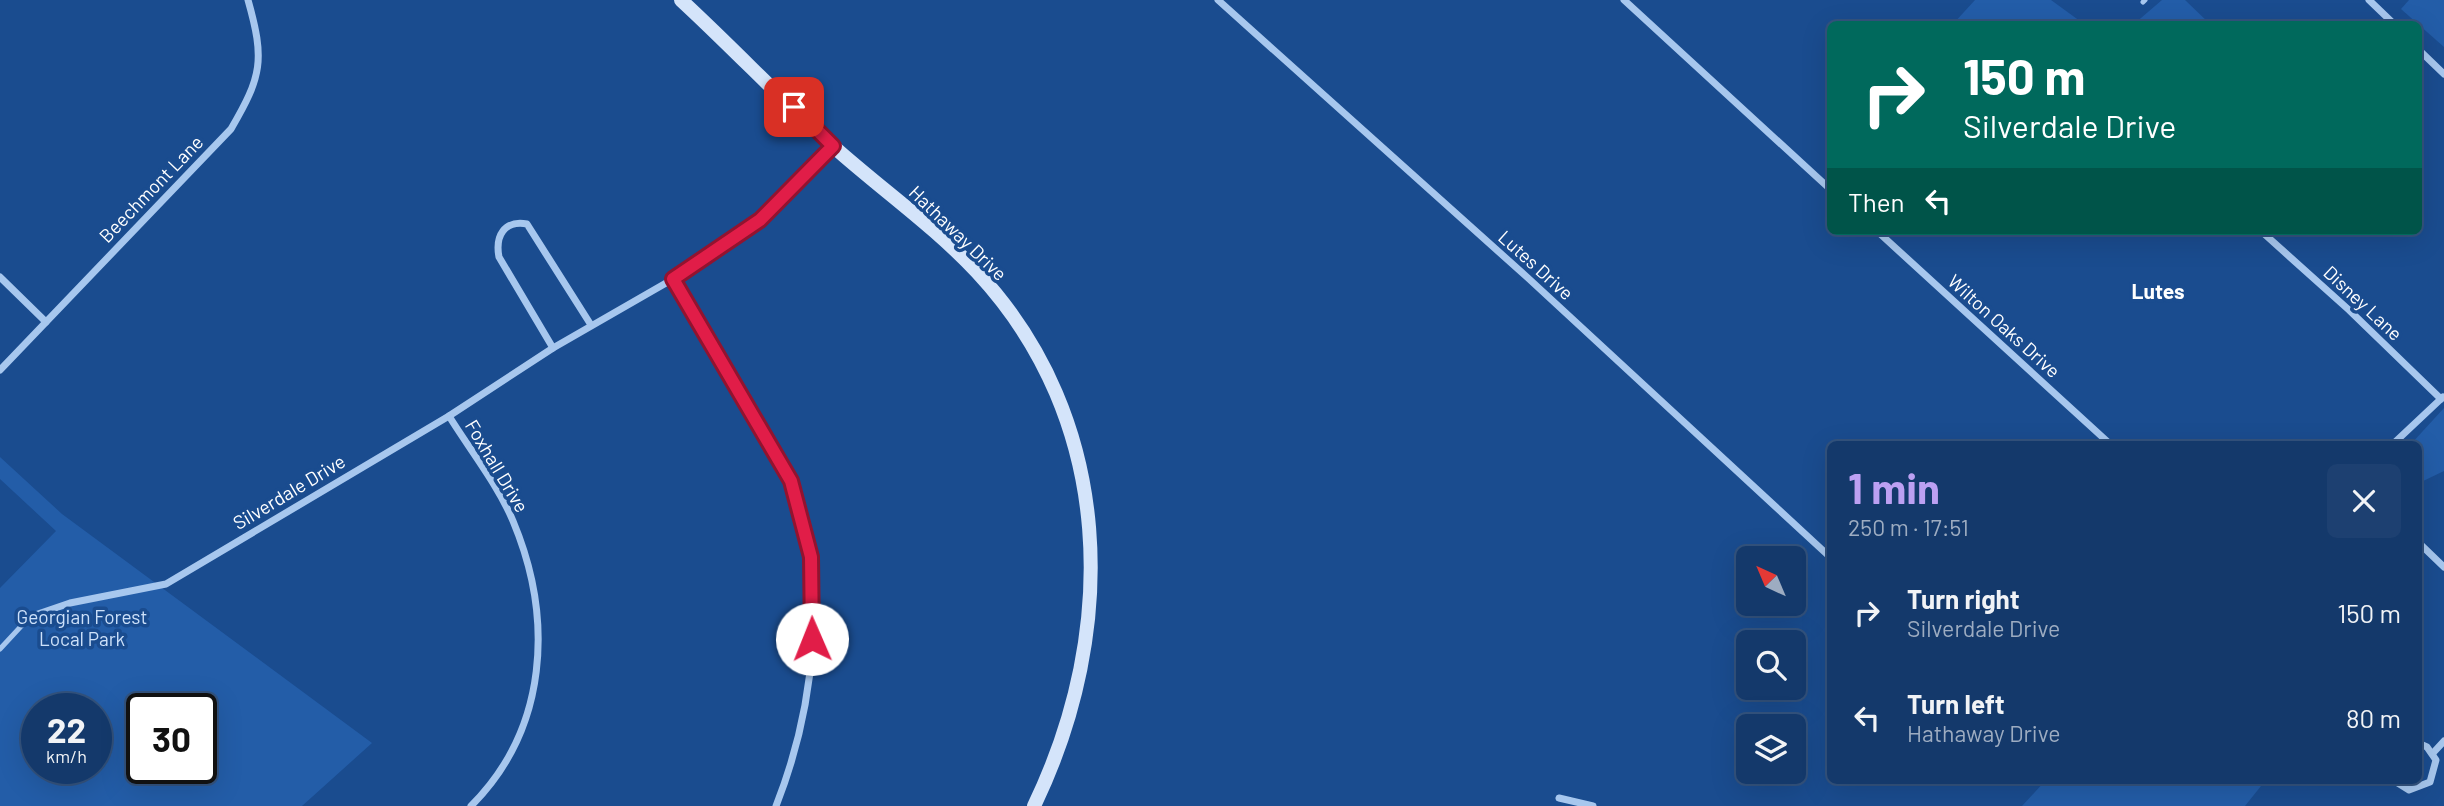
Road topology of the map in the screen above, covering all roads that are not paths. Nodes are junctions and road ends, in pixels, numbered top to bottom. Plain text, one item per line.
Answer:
1 (248, 0) edge
2 (681, 0) edge
3 (1218, 0) edge
4 (1624, 0) edge
5 (2369, 0) edge
6 (2391, 21) edge
7 (2422, 53) edge
8 (2444, 74) edge
9 (833, 146) junction
10 (1827, 186) edge
11 (1881, 235) edge
12 (2265, 235) edge
13 (0, 277) edge
14 (673, 279) junction
15 (46, 322) junction
16 (591, 325) junction
17 (553, 348) junction
18 (0, 370) edge
19 (2442, 398) edge
20 (449, 416) junction
21 (2107, 441) edge
22 (2396, 441) edge
23 (2422, 546) edge
24 (1827, 554) edge
25 (2444, 567) edge
26 (25, 622) joint
27 (0, 649) edge
28 (2444, 741) edge
29 (2422, 746) edge
30 (2432, 753) junction
31 (2399, 784) edge
32 (1559, 798) dead end
33 (471, 806) edge
34 (776, 806) edge
35 (1034, 806) edge
36 (1593, 806) edge

1 - 15 street, Beechmont Lane
2 - 9 street, Hathaway Drive
3 - 24 street, Lutes Drive
4 - 10 street
5 - 6 street
7 - 8 street
9 - 14 street, Silverdale Drive
9 - 35 street, Hathaway Drive
11 - 21 street, Wilton Oaks Drive
12 - 19 street, Disney Lane
13 - 15 street
14 - 16 street, Silverdale Drive
14 - 34 street
15 - 18 street, Beechmont Lane
16 - 17 street, Silverdale Drive
16 - 17 street
17 - 20 street, Silverdale Drive
19 - 22 street
20 - 26 street, Silverdale Drive
20 - 33 street, Foxhall Drive
23 - 25 street
26 - 27 lane
28 - 30 street
29 - 30 street
30 - 31 street
32 - 36 street

